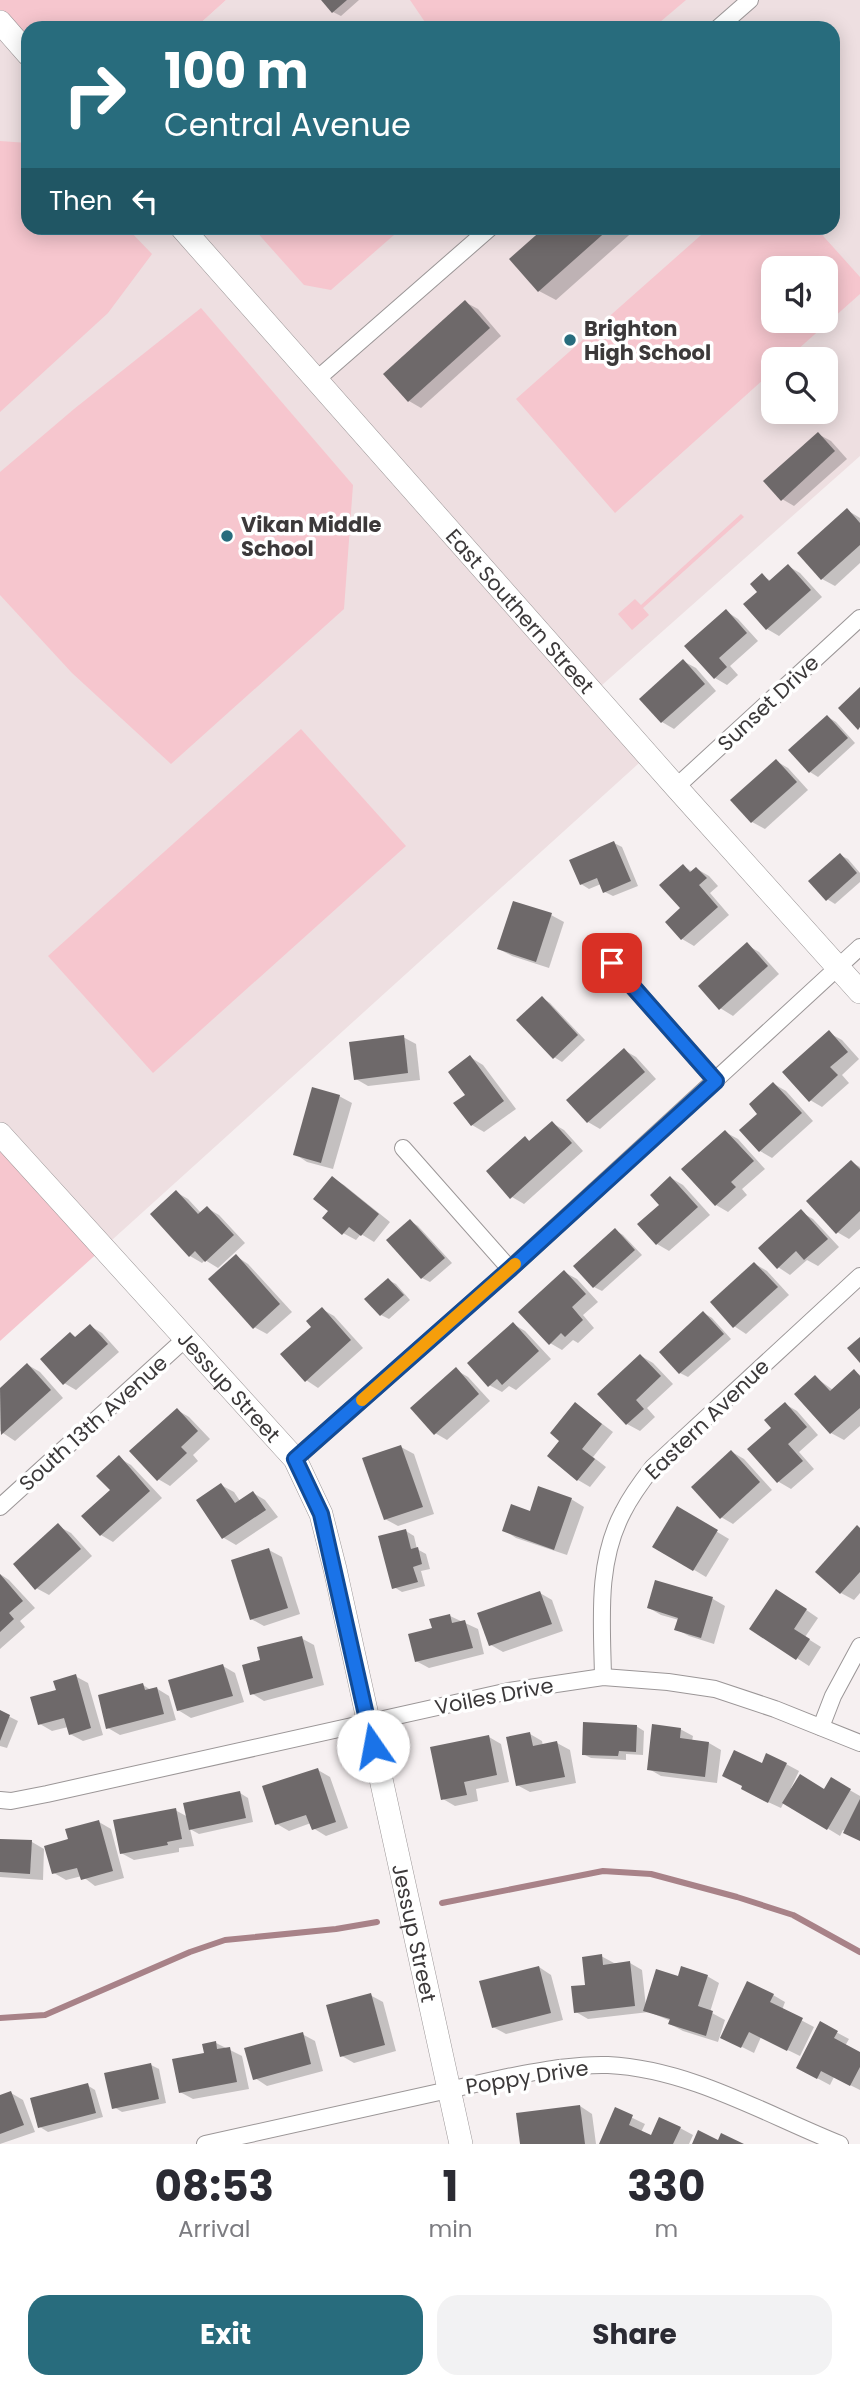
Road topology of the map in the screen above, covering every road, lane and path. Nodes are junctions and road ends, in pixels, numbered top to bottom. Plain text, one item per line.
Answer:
1 (750, 0) edge
2 (726, 21) edge
3 (0, 22) edge
4 (21, 46) edge
5 (188, 235) edge
6 (482, 235) edge
7 (316, 380) junction
8 (860, 618) edge
9 (676, 787) junction
10 (860, 947) edge
11 (612, 963) dead end
12 (837, 967) junction
13 (860, 992) edge
14 (716, 1081) junction
15 (0, 1134) edge
16 (403, 1148) dead end
17 (510, 1269) junction
18 (860, 1276) edge
19 (185, 1339) junction
20 (295, 1459) junction
21 (0, 1507) edge
22 (860, 1646) edge
23 (603, 1677) junction
24 (368, 1723) junction
25 (821, 1727) junction
26 (860, 1743) edge
27 (0, 1800) edge
28 (450, 2090) junction
29 (831, 2142) edge
30 (205, 2144) edge
31 (461, 2144) edge

1 - 2 street
3 - 4 street
5 - 7 street, East Southern Street
6 - 7 street
7 - 9 street, East Southern Street
8 - 9 street, Sunset Drive
9 - 12 street, East Southern Street
10 - 12 street
11 - 14 street
12 - 13 street, East Southern Street
12 - 14 street
14 - 17 street
15 - 19 street, Jessup Street
16 - 17 street
17 - 20 street
18 - 23 street, Eastern Avenue
19 - 20 street, Jessup Street
19 - 21 street, South 13th Avenue
20 - 24 street, Jessup Street
22 - 25 street
23 - 24 street, Voiles Drive
23 - 25 street, Voiles Drive
24 - 27 street, Voiles Drive
24 - 28 street, Jessup Street
25 - 26 street, Voiles Drive
28 - 29 street, Poppy Drive
28 - 30 street, Poppy Drive
28 - 31 street, Jessup Street

